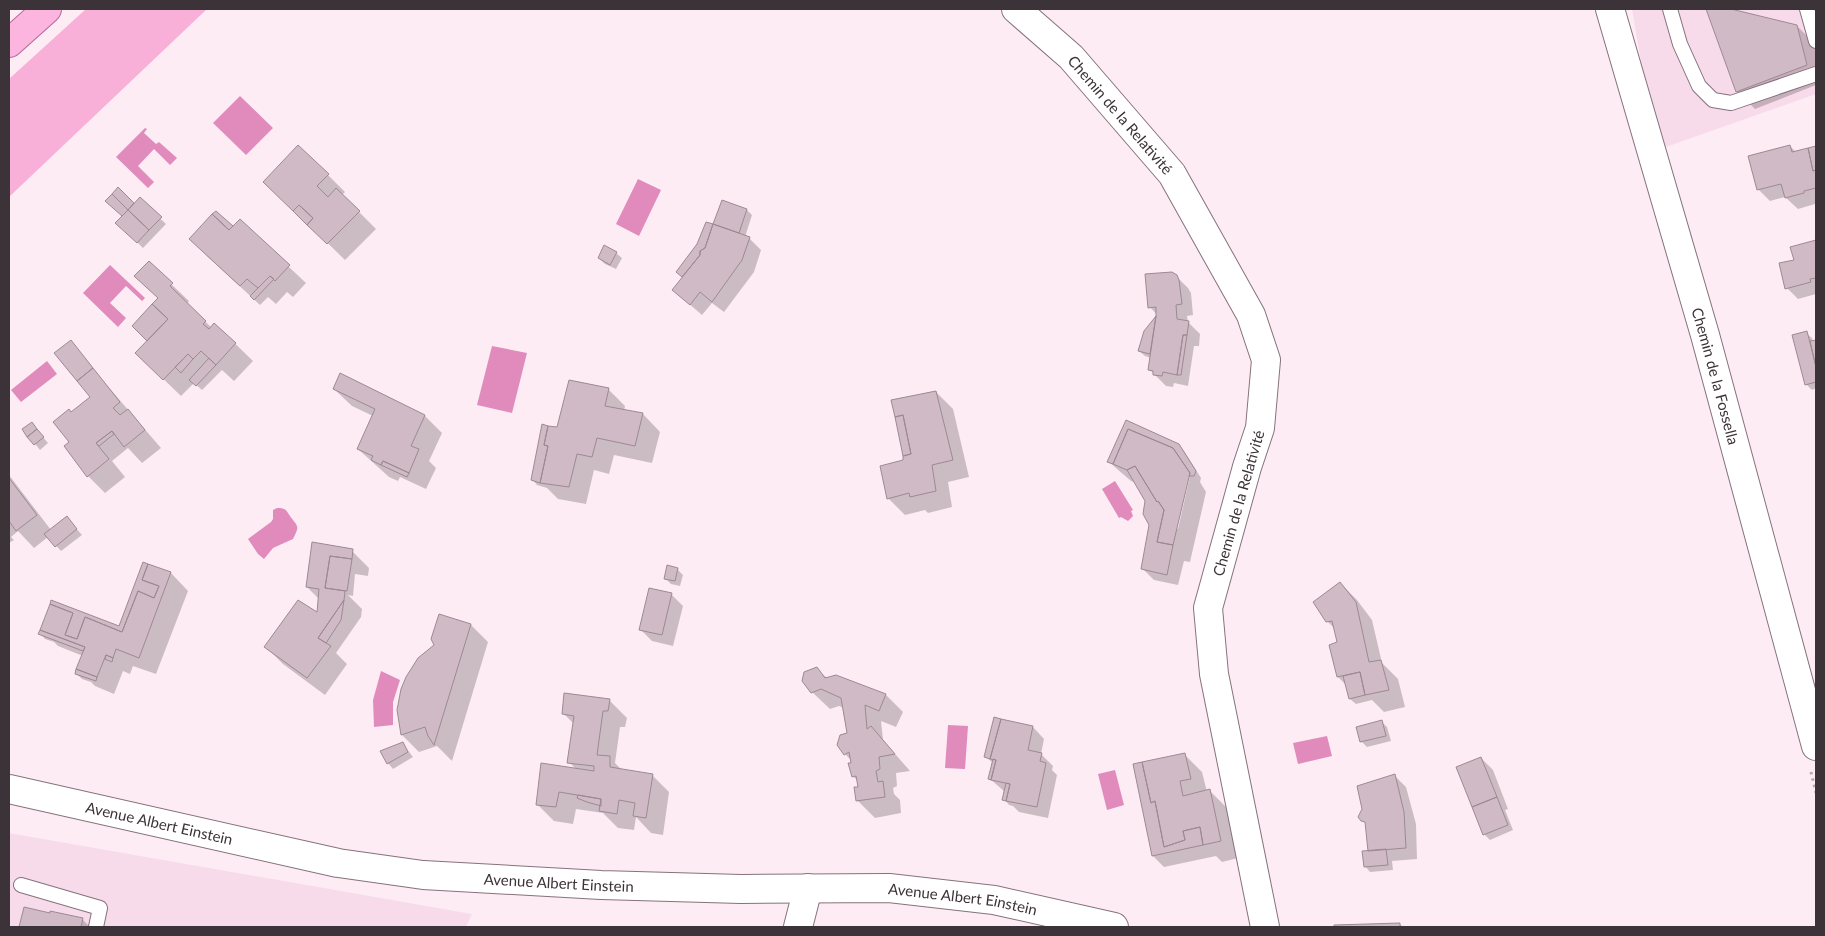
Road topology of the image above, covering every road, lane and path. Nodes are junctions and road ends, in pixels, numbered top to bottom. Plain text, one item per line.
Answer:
1 (46, 9) edge
2 (1016, 9) edge
3 (1610, 9) edge
4 (1670, 9) edge
5 (1807, 9) edge
6 (1816, 41) edge
7 (9, 43) edge
8 (1816, 74) edge
9 (1816, 746) edge
10 (9, 789) edge
11 (20, 884) dead end
12 (808, 888) junction
13 (96, 927) edge
14 (798, 927) edge
15 (1114, 927) edge
16 (1265, 927) edge

1 - 7 main road
2 - 16 street, Chemin de la Relativité
3 - 9 street, Chemin de la Fossella
4 - 8 lane
5 - 6 lane
10 - 12 street, Avenue Albert Einstein
11 - 13 lane
12 - 14 street
12 - 15 street, Avenue Albert Einstein

